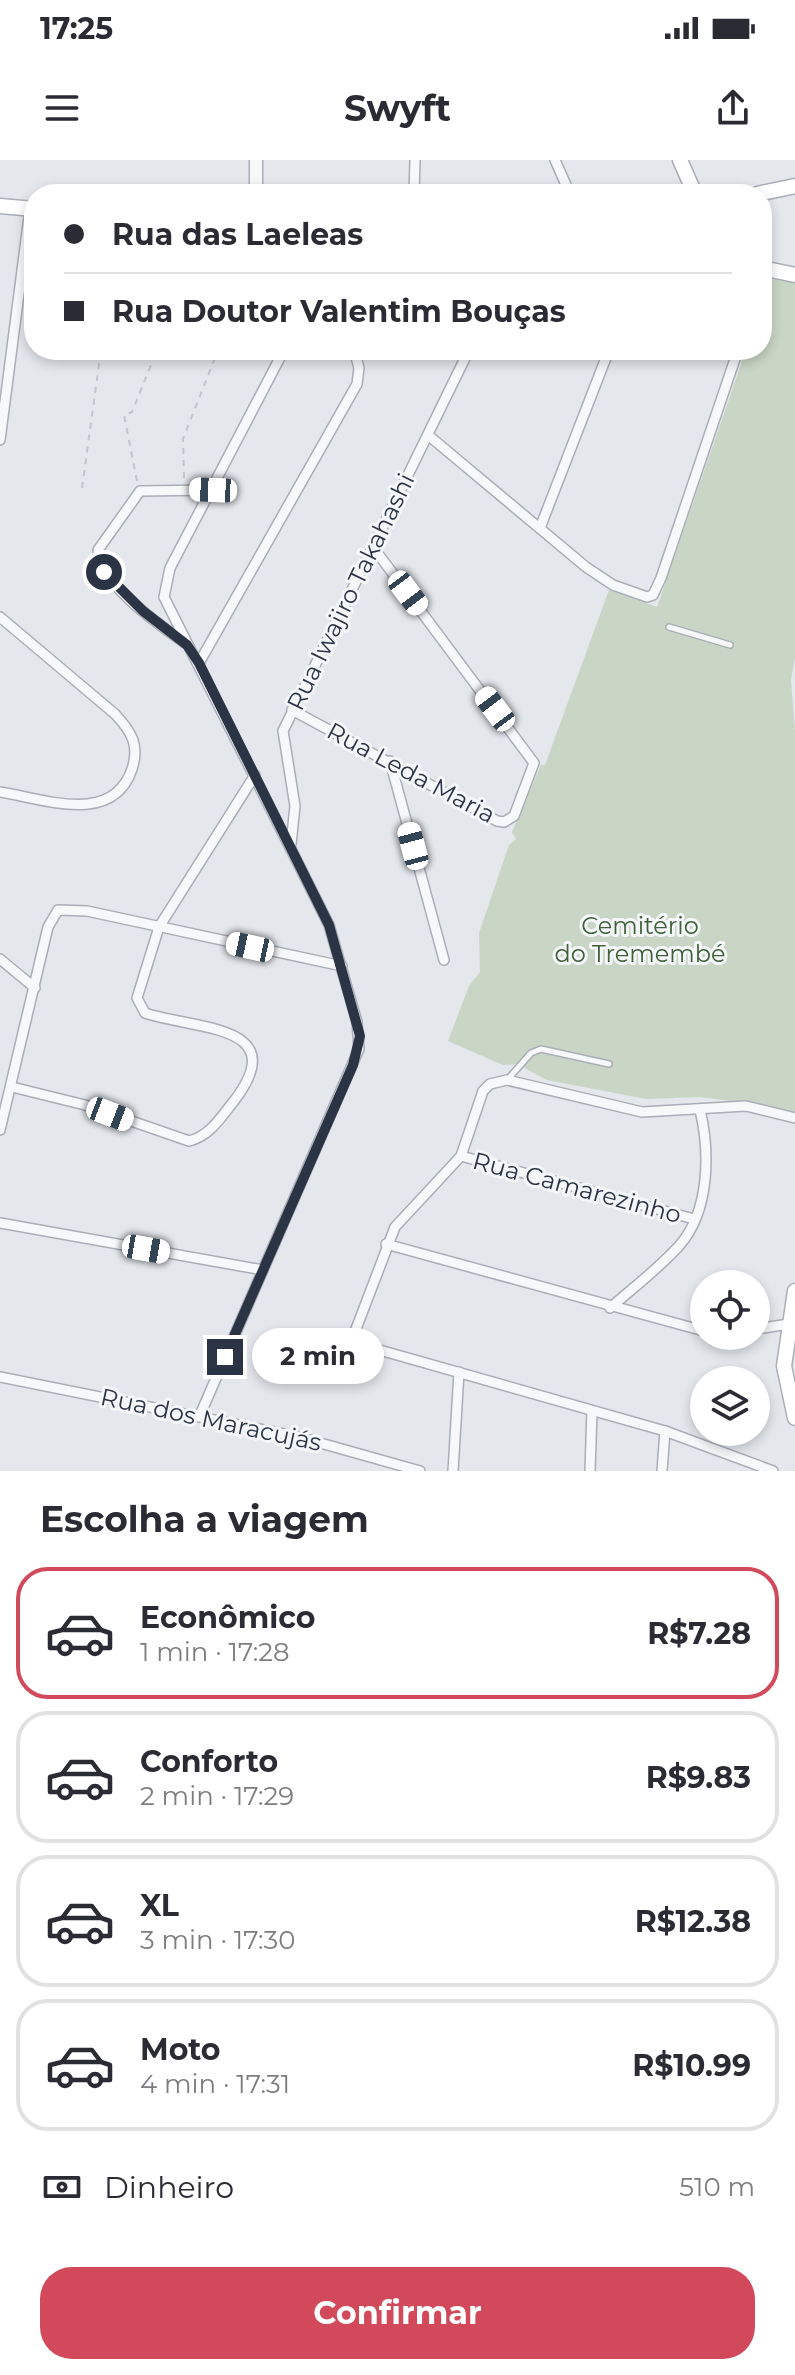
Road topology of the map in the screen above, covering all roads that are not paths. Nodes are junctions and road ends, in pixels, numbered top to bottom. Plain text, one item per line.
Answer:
1 (256, 160) edge
2 (415, 160) edge
3 (555, 160) edge
4 (680, 160) edge
5 (256, 184) edge
6 (414, 184) edge
7 (566, 184) edge
8 (691, 184) edge
9 (795, 186) edge
10 (772, 191) edge
11 (0, 206) edge
12 (24, 208) edge
13 (24, 267) edge
14 (772, 272) edge
15 (795, 275) edge
16 (279, 360) edge
17 (357, 360) edge
18 (464, 360) edge
19 (605, 360) edge
20 (735, 360) edge
21 (428, 435) junction
22 (0, 440) edge
23 (213, 490) junction
24 (540, 528) junction
25 (373, 547) junction
26 (0, 617) edge
27 (669, 627) dead end
28 (187, 645) junction
29 (730, 645) dead end
30 (199, 663) junction
31 (292, 710) junction
32 (390, 761) junction
33 (255, 775) junction
34 (0, 792) edge
35 (291, 844) junction
36 (159, 927) junction
37 (0, 959) edge
38 (444, 960) dead end
39 (342, 966) junction
40 (35, 988) junction
41 (609, 1064) dead end
42 (507, 1080) junction
43 (12, 1087) junction
44 (700, 1110) junction
45 (795, 1118) edge
46 (0, 1130) edge
47 (461, 1156) junction
48 (694, 1219) junction
49 (0, 1223) edge
50 (386, 1244) junction
51 (263, 1270) junction
52 (795, 1291) edge
53 (610, 1308) junction
54 (789, 1324) junction
55 (770, 1327) edge
56 (690, 1328) edge
57 (459, 1372) junction
58 (0, 1377) edge
59 (793, 1401) edge
60 (592, 1411) junction
61 (200, 1415) junction
62 (795, 1418) edge
63 (665, 1431) junction
64 (420, 1471) edge
65 (453, 1471) edge
66 (590, 1471) edge
67 (662, 1471) edge
68 (773, 1471) edge

1 - 5 street
2 - 6 street
3 - 7 street
4 - 8 main road
9 - 10 main road
11 - 12 main road
13 - 22 street
14 - 15 main road
16 - 23 street
17 - 30 street
18 - 21 street, Rua Iwajiro Takahashi
19 - 24 street
20 - 24 street
21 - 24 street
21 - 25 street, Rua Iwajiro Takahashi
23 - 28 street
23 - 28 street
25 - 31 street, Rua Iwajiro Takahashi
25 - 32 street, Rua Leda Maria
26 - 34 street
27 - 29 lane
28 - 30 street
30 - 33 street
31 - 32 street, Rua Leda Maria
31 - 35 street, Rua Iwajiro Takahashi
32 - 38 street
33 - 35 street
33 - 36 street
35 - 39 street
36 - 39 street
36 - 40 street
36 - 43 street
37 - 40 street
39 - 51 street
40 - 43 street
41 - 42 lane
42 - 44 street
42 - 47 street
43 - 46 street
44 - 45 street
44 - 48 street
47 - 48 street, Rua Camarezinho
47 - 50 street
48 - 53 street
49 - 51 street
50 - 53 street
50 - 57 street
51 - 61 street
52 - 54 main road
53 - 56 street
54 - 55 street
54 - 59 main road
57 - 60 street
57 - 65 street
58 - 61 street, Rua dos Maracujás
59 - 62 main road
60 - 63 street
60 - 66 street
61 - 64 street, Rua dos Maracujás
63 - 67 street
63 - 68 street

